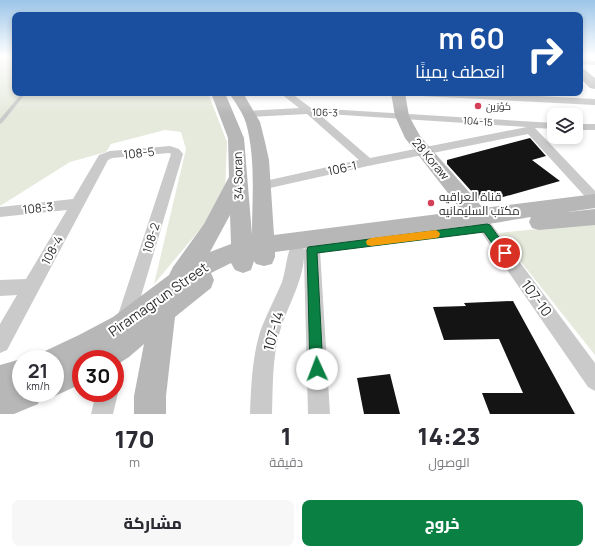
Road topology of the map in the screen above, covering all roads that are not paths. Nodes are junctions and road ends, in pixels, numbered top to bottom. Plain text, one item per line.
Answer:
1 (22, 96) edge
2 (219, 96) edge
3 (239, 96) edge
4 (290, 96) edge
5 (399, 96) edge
6 (479, 96) edge
7 (595, 102) edge
8 (309, 111) junction
9 (247, 114) junction
10 (402, 116) junction
11 (0, 122) edge
12 (547, 126) edge
13 (547, 127) edge
14 (583, 127) edge
15 (595, 127) edge
16 (531, 130) junction
17 (175, 151) joint
18 (424, 152) junction
19 (103, 158) joint
20 (368, 162) junction
21 (237, 174) junction
22 (261, 186) junction
23 (595, 200) edge
24 (76, 204) junction
25 (0, 212) edge
26 (595, 217) edge
27 (483, 223) junction
28 (305, 250) junction
29 (253, 253) junction
30 (172, 286) junction
31 (32, 287) junction
32 (0, 288) edge
33 (163, 312) junction
34 (0, 343) edge
35 (114, 348) edge
36 (64, 357) edge
37 (12, 377) edge
38 (0, 380) edge
39 (595, 380) edge
40 (12, 399) edge
41 (105, 402) edge
42 (0, 404) edge
43 (147, 408) edge
44 (102, 414) edge
45 (261, 414) edge
46 (319, 414) edge

1 - 11 lane
2 - 21 main road, 34 Soran
3 - 9 main road, 34 Soran
4 - 8 street
5 - 10 main road, 28 Koraw
6 - 7 street
8 - 9 street, 106-3
8 - 10 street, 106-3
8 - 20 street
9 - 22 main road, 34 Soran
10 - 12 street, 104-15
10 - 18 main road, 28 Koraw
13 - 16 street, 106-1
14 - 15 street
16 - 18 street, 106-1
16 - 23 street
17 - 19 street, 108-5
17 - 35 street, 108-2
18 - 20 street, 106-1
18 - 27 main road, 28 Koraw
19 - 24 street, 108-4
20 - 22 street, 106-1
21 - 29 main road, 34 Soran
21 - 30 main road
22 - 29 main road, 34 Soran
23 - 27 main road
24 - 25 street, 108-3
24 - 31 street, 108-4
26 - 27 main road
27 - 28 main road
27 - 29 main road
27 - 39 street, 107-10
28 - 29 main road
28 - 45 street, 107-14
28 - 46 street
29 - 30 main road, Piramagrun Street
29 - 33 main road, Piramagrun Street
30 - 35 main road, Piramagrun Street
31 - 32 street
31 - 34 street, 108-4
33 - 35 main road, Piramagrun Street
33 - 43 main road
35 - 36 main road, Piramagrun Street
37 - 38 main road
40 - 42 main road
41 - 44 street

